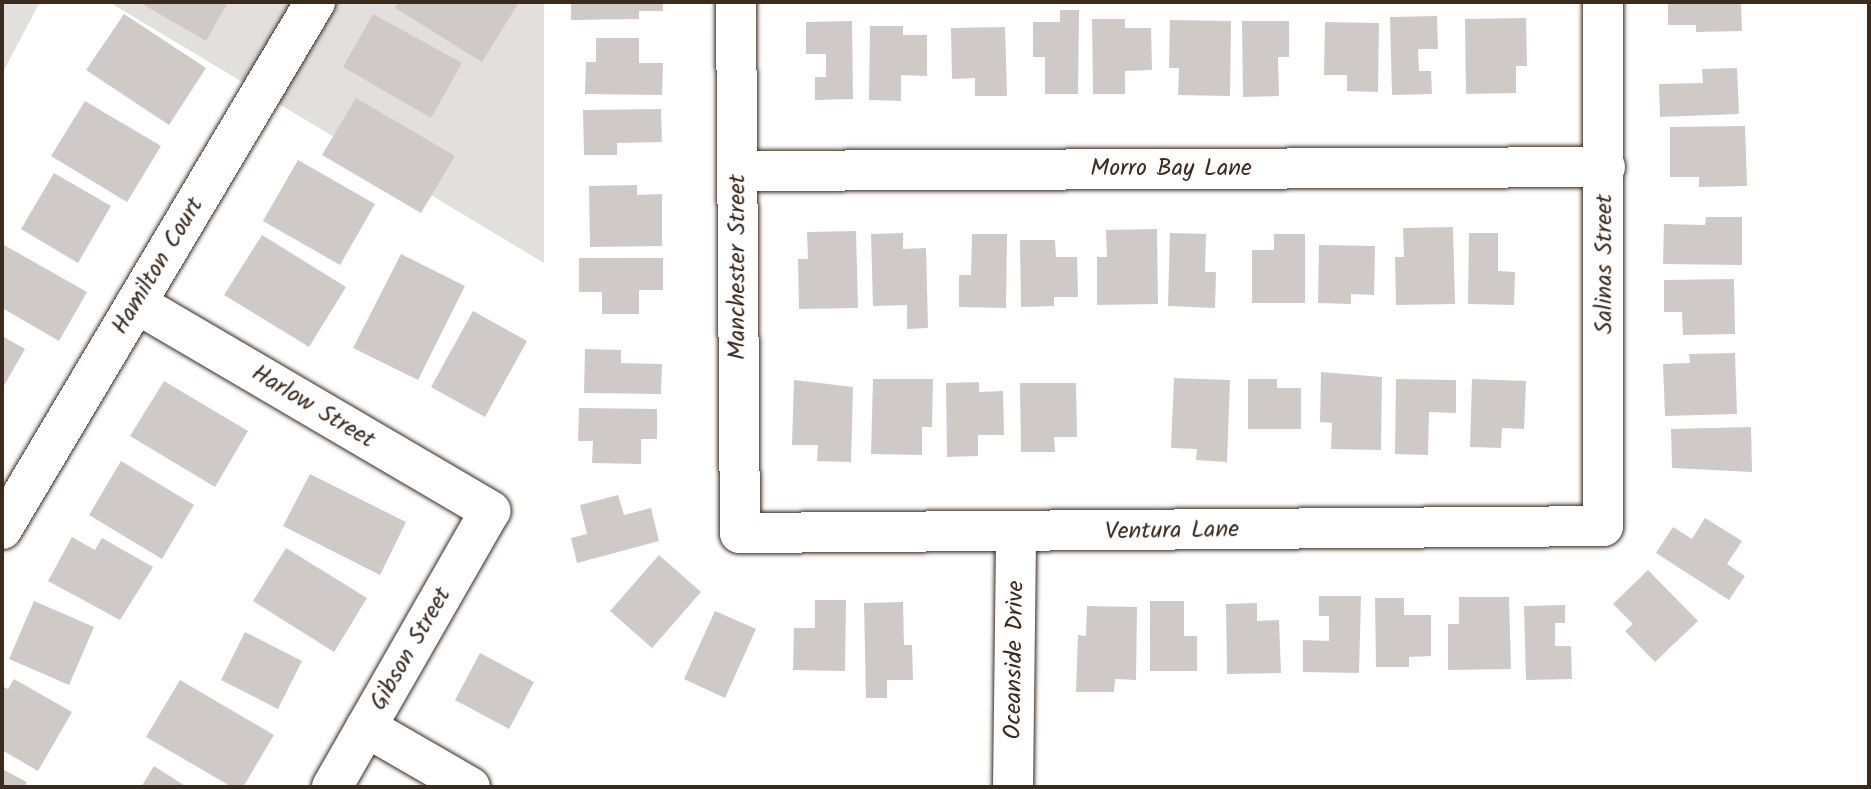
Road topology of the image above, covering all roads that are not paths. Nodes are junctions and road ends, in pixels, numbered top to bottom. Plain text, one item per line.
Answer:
1 (315, 2) edge
2 (736, 2) edge
3 (1603, 2) edge
4 (1605, 167) junction
5 (737, 171) junction
6 (136, 303) junction
7 (490, 511) joint
8 (1603, 526) joint
9 (2, 529) edge
10 (740, 533) joint
11 (1016, 533) junction
12 (366, 727) junction
13 (332, 787) edge
14 (470, 787) edge
15 (1013, 787) edge

1 - 6 street, Hamilton Court
2 - 5 street, Manchester Street
3 - 4 street, Salinas Street
4 - 5 street, Morro Bay Lane
4 - 8 street, Salinas Street
5 - 10 street, Manchester Street
6 - 7 street, Harlow Street
6 - 9 street, Hamilton Court
7 - 12 street, Gibson Street
8 - 11 street, Ventura Lane
10 - 11 street, Ventura Lane
11 - 15 street, Oceanside Drive
12 - 13 street, Gibson Street
12 - 14 street

